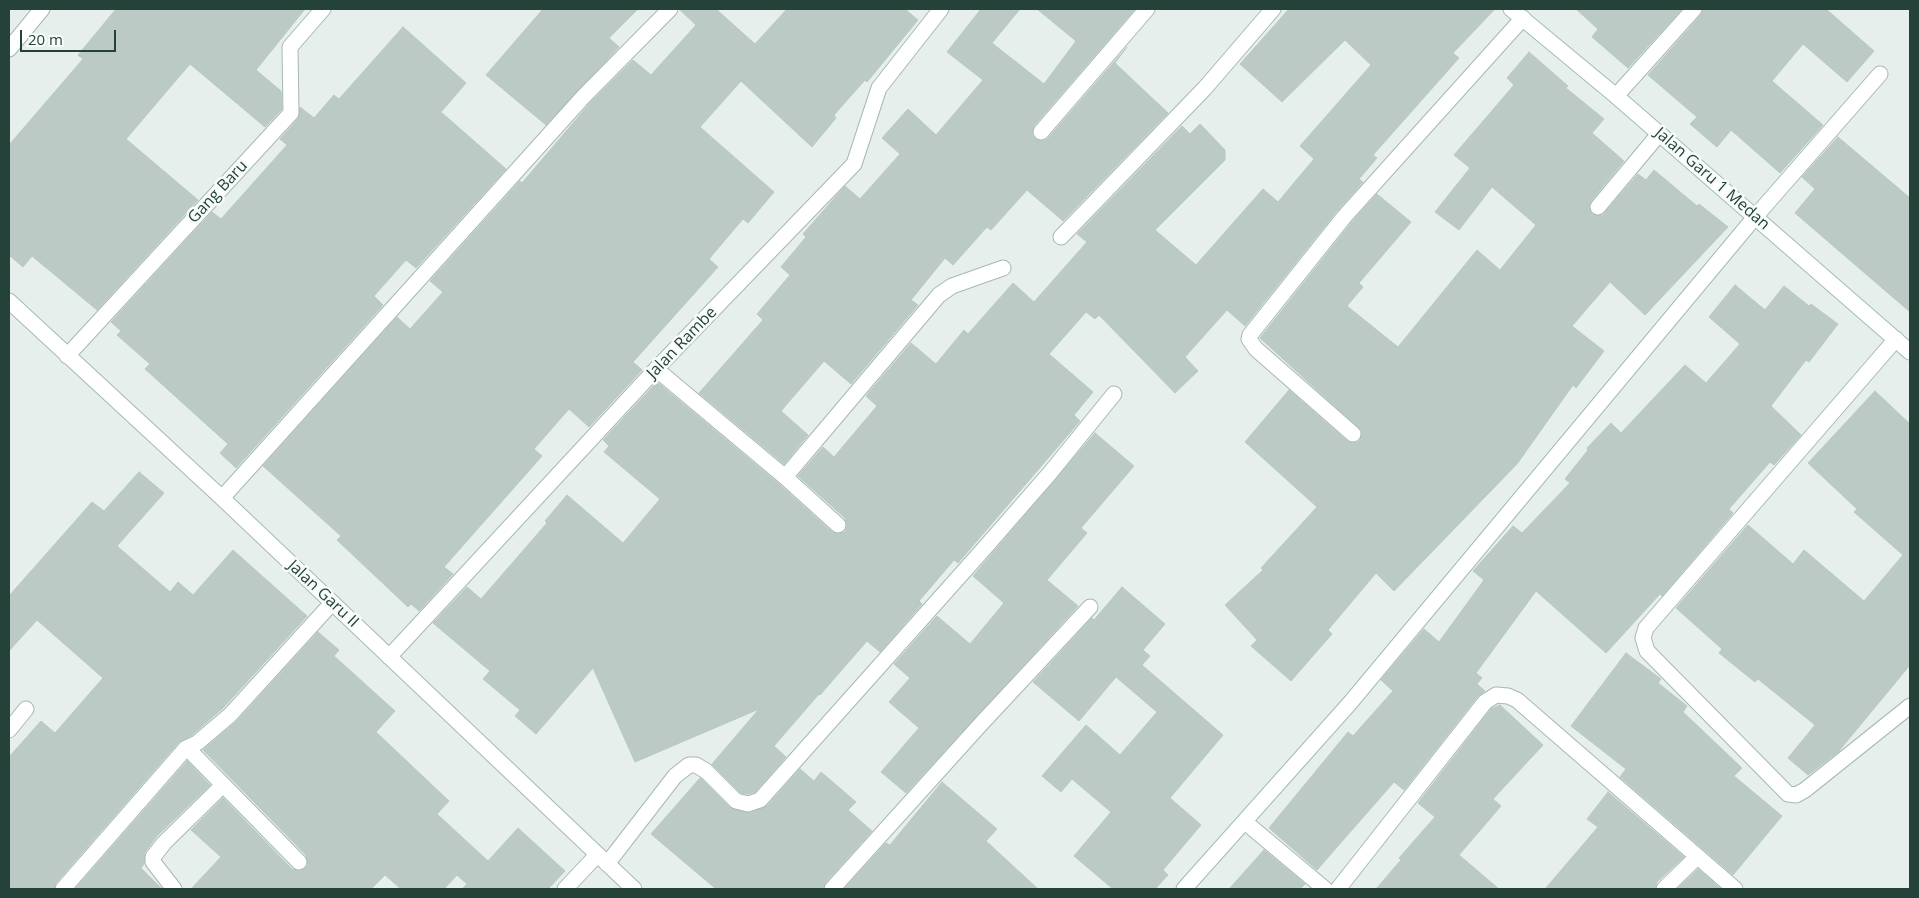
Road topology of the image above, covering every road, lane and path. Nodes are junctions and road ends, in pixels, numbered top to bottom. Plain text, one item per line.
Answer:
1 (42, 9) edge
2 (323, 9) edge
3 (670, 9) edge
4 (941, 9) edge
5 (1147, 9) edge
6 (1272, 9) edge
7 (1694, 9) edge
8 (1520, 13) edge
9 (9, 50) edge
10 (1880, 74) dead end
11 (1616, 96) junction
12 (1041, 132) dead end
13 (1660, 134) junction
14 (1598, 207) dead end
15 (1755, 217) junction
16 (1061, 237) dead end
17 (1003, 268) dead end
18 (9, 301) edge
19 (1896, 339) junction
20 (1910, 352) edge
21 (67, 356) junction
22 (656, 369) junction
23 (1114, 394) dead end
24 (1353, 434) dead end
25 (785, 477) junction
26 (222, 498) junction
27 (838, 525) dead end
28 (332, 603) junction
29 (1090, 607) dead end
30 (389, 657) junction
31 (1910, 706) edge
32 (26, 709) dead end
33 (9, 730) edge
34 (193, 754) dead end
35 (223, 785) junction
36 (1245, 822) junction
37 (1697, 858) junction
38 (602, 859) junction
39 (299, 862) dead end
40 (63, 889) edge
41 (174, 889) edge
42 (565, 889) edge
43 (634, 889) edge
44 (832, 889) edge
45 (1184, 889) edge
46 (1325, 889) edge
47 (1338, 889) edge
48 (1664, 889) edge
49 (1735, 889) edge

1 - 9 street
2 - 21 street, Gang Baru
3 - 26 street
4 - 22 street, Jalan Rambe
5 - 12 street
6 - 16 street
7 - 11 street
8 - 11 street, Jalan Garu 1 Medan
8 - 24 street
10 - 15 street
11 - 13 street, Jalan Garu 1 Medan
13 - 14 street
13 - 15 street, Jalan Garu 1 Medan
15 - 19 street, Jalan Garu 1 Medan
15 - 36 street
17 - 25 street
18 - 21 street, Jalan Garu II
19 - 20 street, Jalan Garu 1 Medan
19 - 31 street
21 - 26 street, Jalan Garu II
22 - 25 street
22 - 30 street, Jalan Rambe
23 - 38 street
25 - 27 street
26 - 28 street, Jalan Garu II
28 - 30 street, Jalan Garu II
28 - 40 street
29 - 44 street
30 - 38 street, Jalan Garu II
32 - 33 street
34 - 35 street
35 - 39 street
35 - 41 street
36 - 45 street
36 - 46 street
37 - 47 street
37 - 48 street
37 - 49 street
38 - 42 street
38 - 43 street, Jalan Garu II

